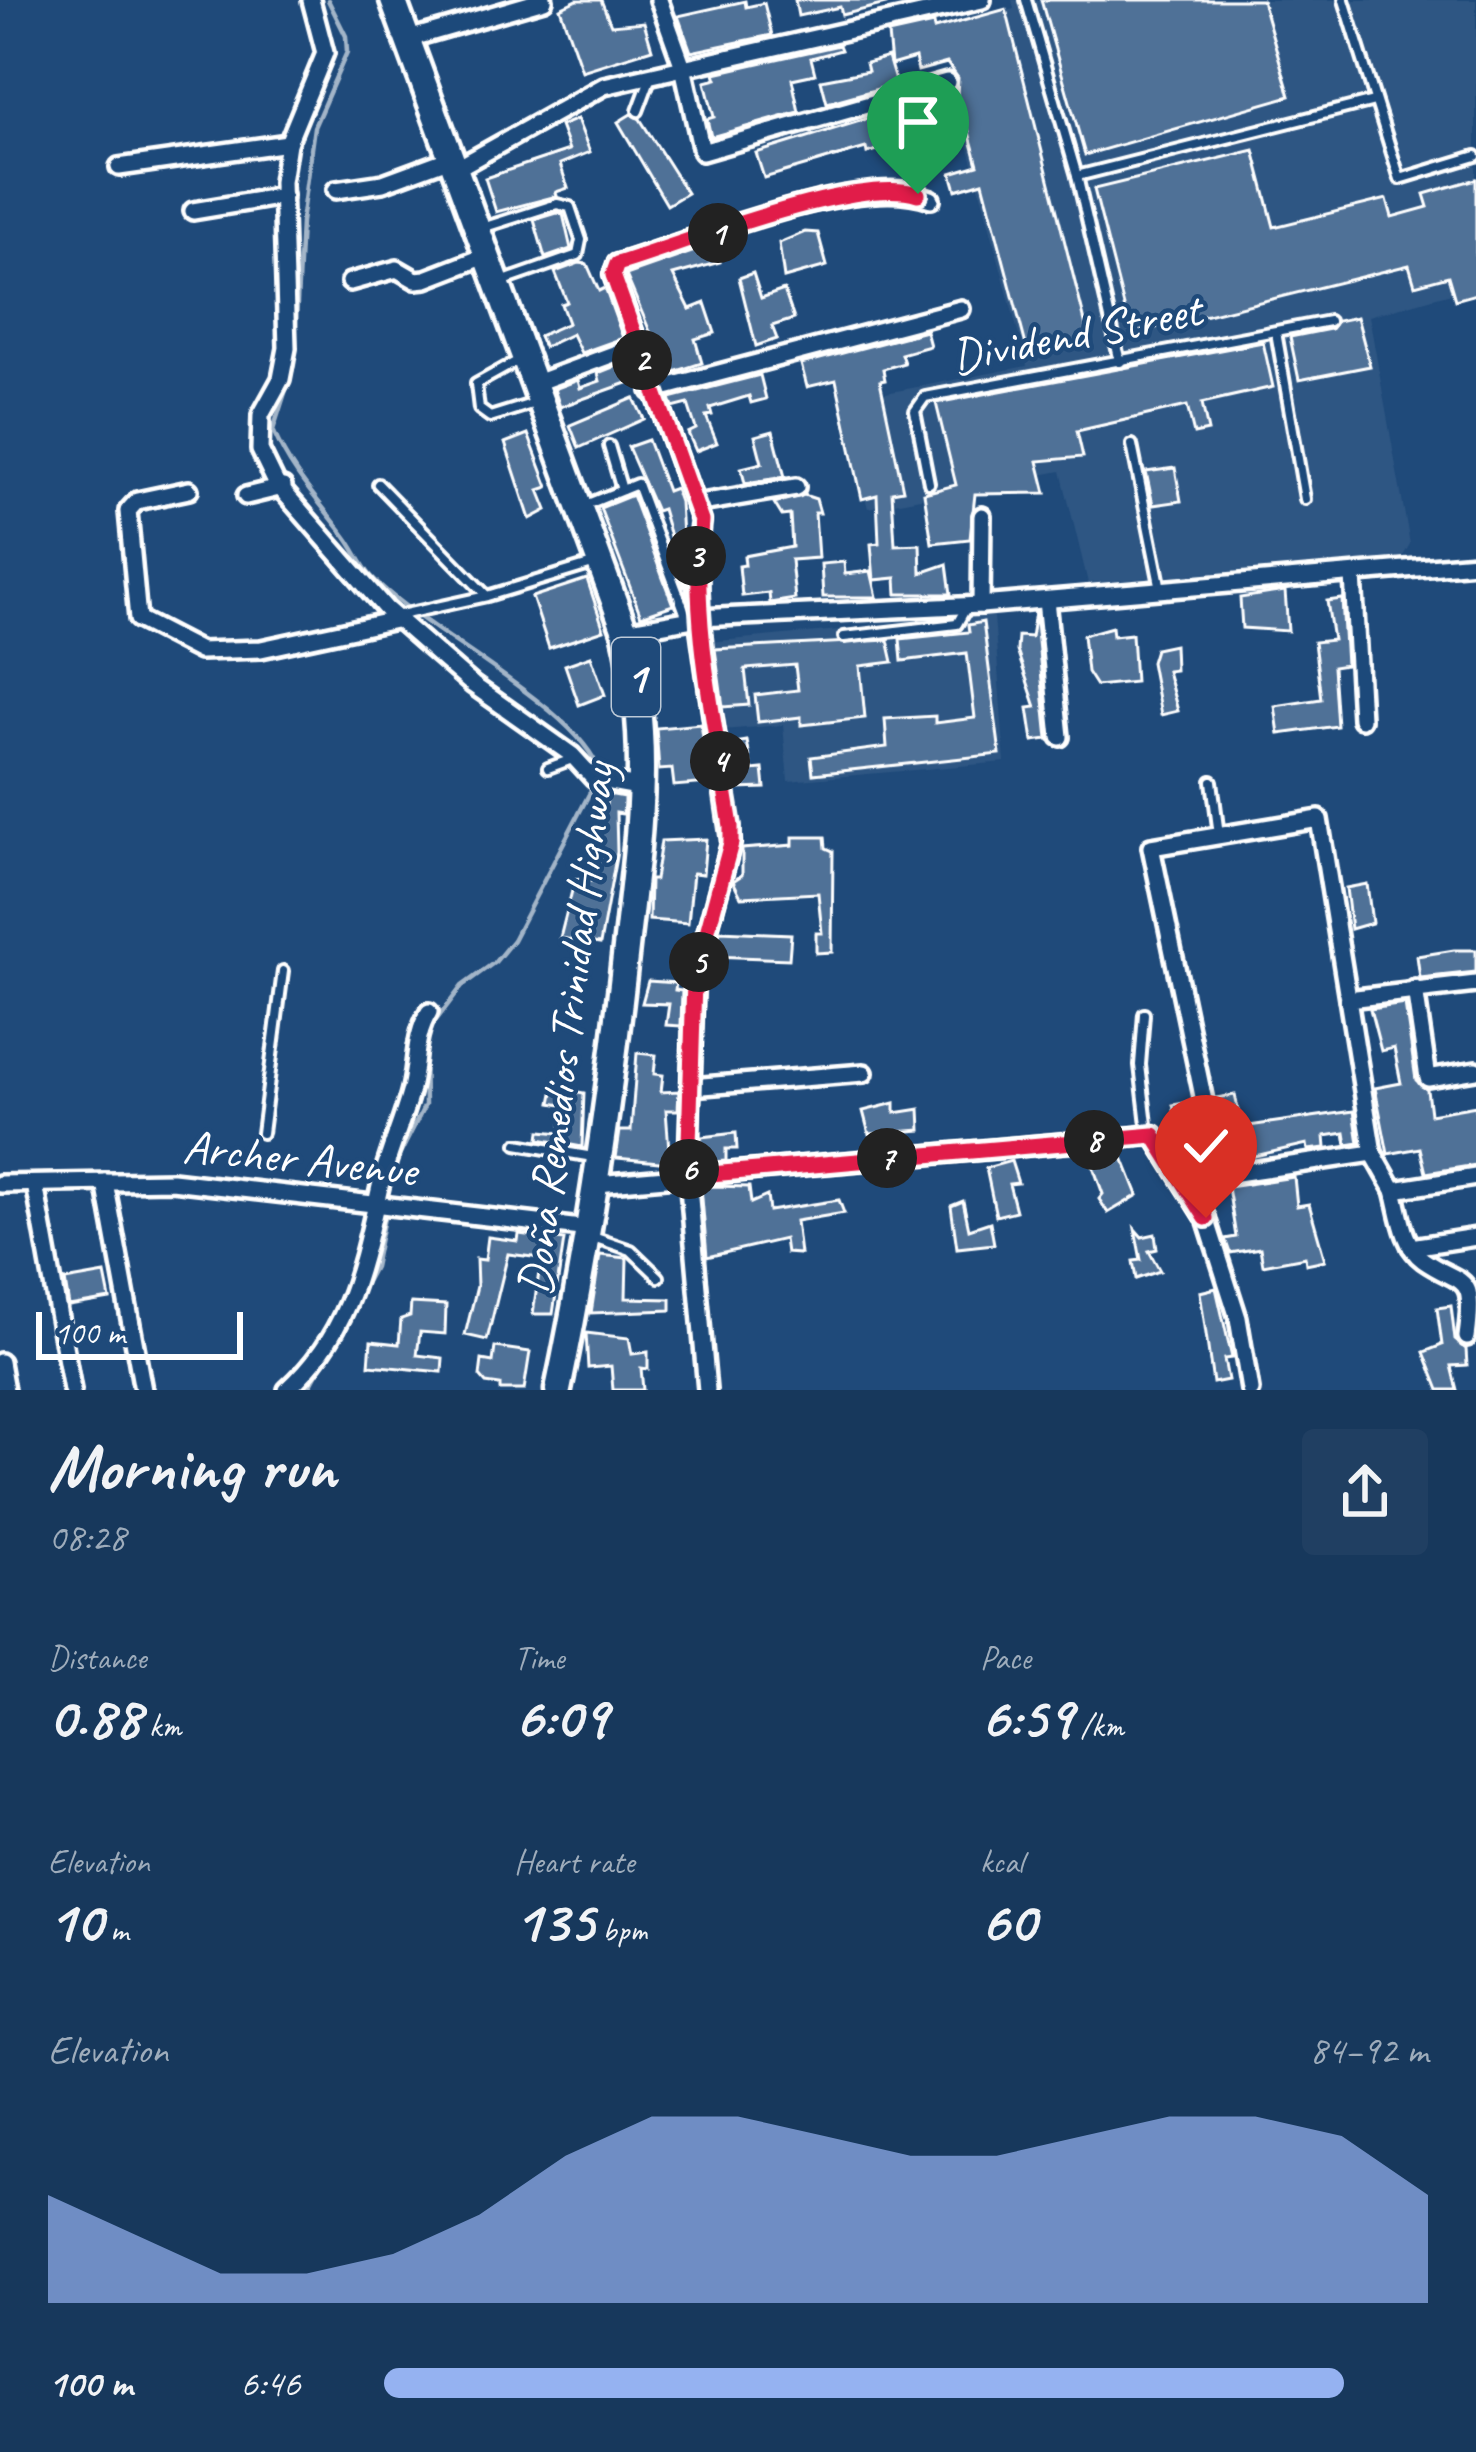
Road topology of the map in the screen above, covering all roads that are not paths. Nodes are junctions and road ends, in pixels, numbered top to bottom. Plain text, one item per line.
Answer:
1 (311, 0) edge
2 (393, 0) edge
3 (544, 0) edge
4 (659, 0) edge
5 (982, 0) edge
6 (1026, 0) edge
7 (1344, 0) edge
8 (930, 5) edge
9 (405, 40) junction
10 (683, 67) junction
11 (650, 74) junction
12 (947, 82) dead end
13 (1374, 101) junction
14 (638, 111) dead end
15 (288, 143) junction
16 (1476, 156) edge
17 (450, 165) junction
18 (119, 167) dead end
19 (1077, 176) junction
20 (336, 190) dead end
21 (283, 196) junction
22 (931, 199) dead end
23 (193, 211) dead end
24 (474, 231) junction
25 (483, 256) junction
26 (350, 282) dead end
27 (494, 284) junction
28 (961, 309) dead end
29 (1329, 321) dead end
30 (1276, 332) junction
31 (638, 345) junction
32 (522, 359) junction
33 (1120, 362) junction
34 (651, 391) junction
35 (535, 393) junction
36 (1132, 445) dead end
37 (609, 446) dead end
38 (929, 483) dead end
39 (378, 484) dead end
40 (283, 487) junction
41 (796, 487) dead end
42 (189, 490) dead end
43 (622, 490) junction
44 (246, 496) dead end
45 (1305, 500) dead end
46 (695, 504) junction
47 (578, 508) junction
48 (982, 516) dead end
49 (597, 562) junction
50 (1476, 563) edge
51 (1353, 574) junction
52 (1162, 591) junction
53 (487, 596) junction
54 (1046, 600) junction
55 (974, 605) junction
56 (401, 616) junction
57 (693, 619) junction
58 (625, 631) junction
59 (844, 637) dead end
60 (1361, 719) dead end
61 (1060, 736) dead end
62 (575, 758) junction
63 (548, 769) dead end
64 (1212, 782) dead end
65 (644, 788) junction
66 (1219, 836) junction
67 (283, 970) dead end
68 (1476, 984) edge
69 (1415, 989) junction
70 (1348, 999) junction
71 (429, 1012) dead end
72 (1144, 1014) dead end
73 (1476, 1070) edge
74 (864, 1073) dead end
75 (691, 1087) junction
76 (262, 1133) dead end
77 (1148, 1135) junction
78 (517, 1144) dead end
79 (1373, 1153) junction
80 (599, 1171) junction
81 (1219, 1173) junction
82 (688, 1176) junction
83 (1476, 1177) edge
84 (1184, 1181) junction
85 (105, 1182) junction
86 (0, 1184) edge
87 (34, 1184) junction
88 (1394, 1190) junction
89 (376, 1204) junction
90 (589, 1232) junction
91 (1476, 1237) edge
92 (1411, 1247) junction
93 (659, 1277) dead end
94 (1467, 1337) dead end
95 (0, 1362) edge
96 (5, 1390) edge
97 (72, 1390) edge
98 (142, 1390) edge
99 (287, 1390) edge
100 (558, 1390) edge
101 (707, 1390) edge
102 (1250, 1390) edge

1 - 15 street
2 - 9 highway, Doña Remedios Trinidad Highway / 1
3 - 9 street
4 - 10 street
5 - 8 street
6 - 19 lane
7 - 13 lane
8 - 10 street
9 - 17 highway, Doña Remedios Trinidad Highway / 1
10 - 11 street
10 - 12 street
11 - 14 lane
11 - 17 street
13 - 16 lane
13 - 19 lane
15 - 18 street
15 - 21 street
17 - 20 street
17 - 24 highway, Doña Remedios Trinidad Highway / 1
19 - 33 lane
21 - 23 street
21 - 40 street
22 - 31 street
24 - 25 highway, Doña Remedios Trinidad Highway / 1
24 - 27 lane
25 - 26 street
25 - 27 highway, Doña Remedios Trinidad Highway / 1
27 - 32 highway, Doña Remedios Trinidad Highway / 1
28 - 34 street
29 - 30 lane, Dividend Street
30 - 33 lane, Dividend Street
30 - 45 lane
31 - 34 street
31 - 35 street
32 - 35 highway, Doña Remedios Trinidad Highway / 1
32 - 35 lane
33 - 38 lane, Dividend Street
34 - 46 street
35 - 47 highway, Doña Remedios Trinidad Highway / 1
36 - 52 lane
37 - 43 lane
39 - 53 lane
40 - 44 street
40 - 56 street
41 - 46 street
42 - 56 street
43 - 47 lane
43 - 57 lane
46 - 57 street
47 - 49 highway, Doña Remedios Trinidad Highway / 1
48 - 55 street
49 - 53 lane
49 - 58 highway, Doña Remedios Trinidad Highway / 1
50 - 51 street
51 - 52 street
51 - 60 street
52 - 54 street
53 - 56 lane
54 - 55 street
54 - 61 street
55 - 57 street
55 - 59 lane
56 - 62 street
57 - 58 street
57 - 75 street
58 - 65 highway, Doña Remedios Trinidad Highway / 1
62 - 63 lane
62 - 65 street
64 - 66 lane
65 - 80 highway, Doña Remedios Trinidad Highway / 1
66 - 70 street
66 - 81 street
67 - 76 lane
68 - 69 street
69 - 70 street
69 - 73 street
70 - 79 street
71 - 89 street
72 - 77 lane
74 - 75 street
75 - 82 street
77 - 82 street
77 - 84 street
78 - 80 lane
79 - 81 street
79 - 88 street
80 - 82 street
80 - 90 highway, Doña Remedios Trinidad Highway / 1
81 - 84 street
82 - 101 street
83 - 88 street
84 - 102 street
85 - 87 street, Archer Avenue
85 - 89 street, Archer Avenue
85 - 98 street
86 - 87 street, Archer Avenue
87 - 97 street
88 - 92 street
89 - 90 street, Archer Avenue
89 - 99 street
90 - 93 lane
90 - 100 highway, Doña Remedios Trinidad Highway / 1
91 - 92 street
92 - 94 street
95 - 96 street

